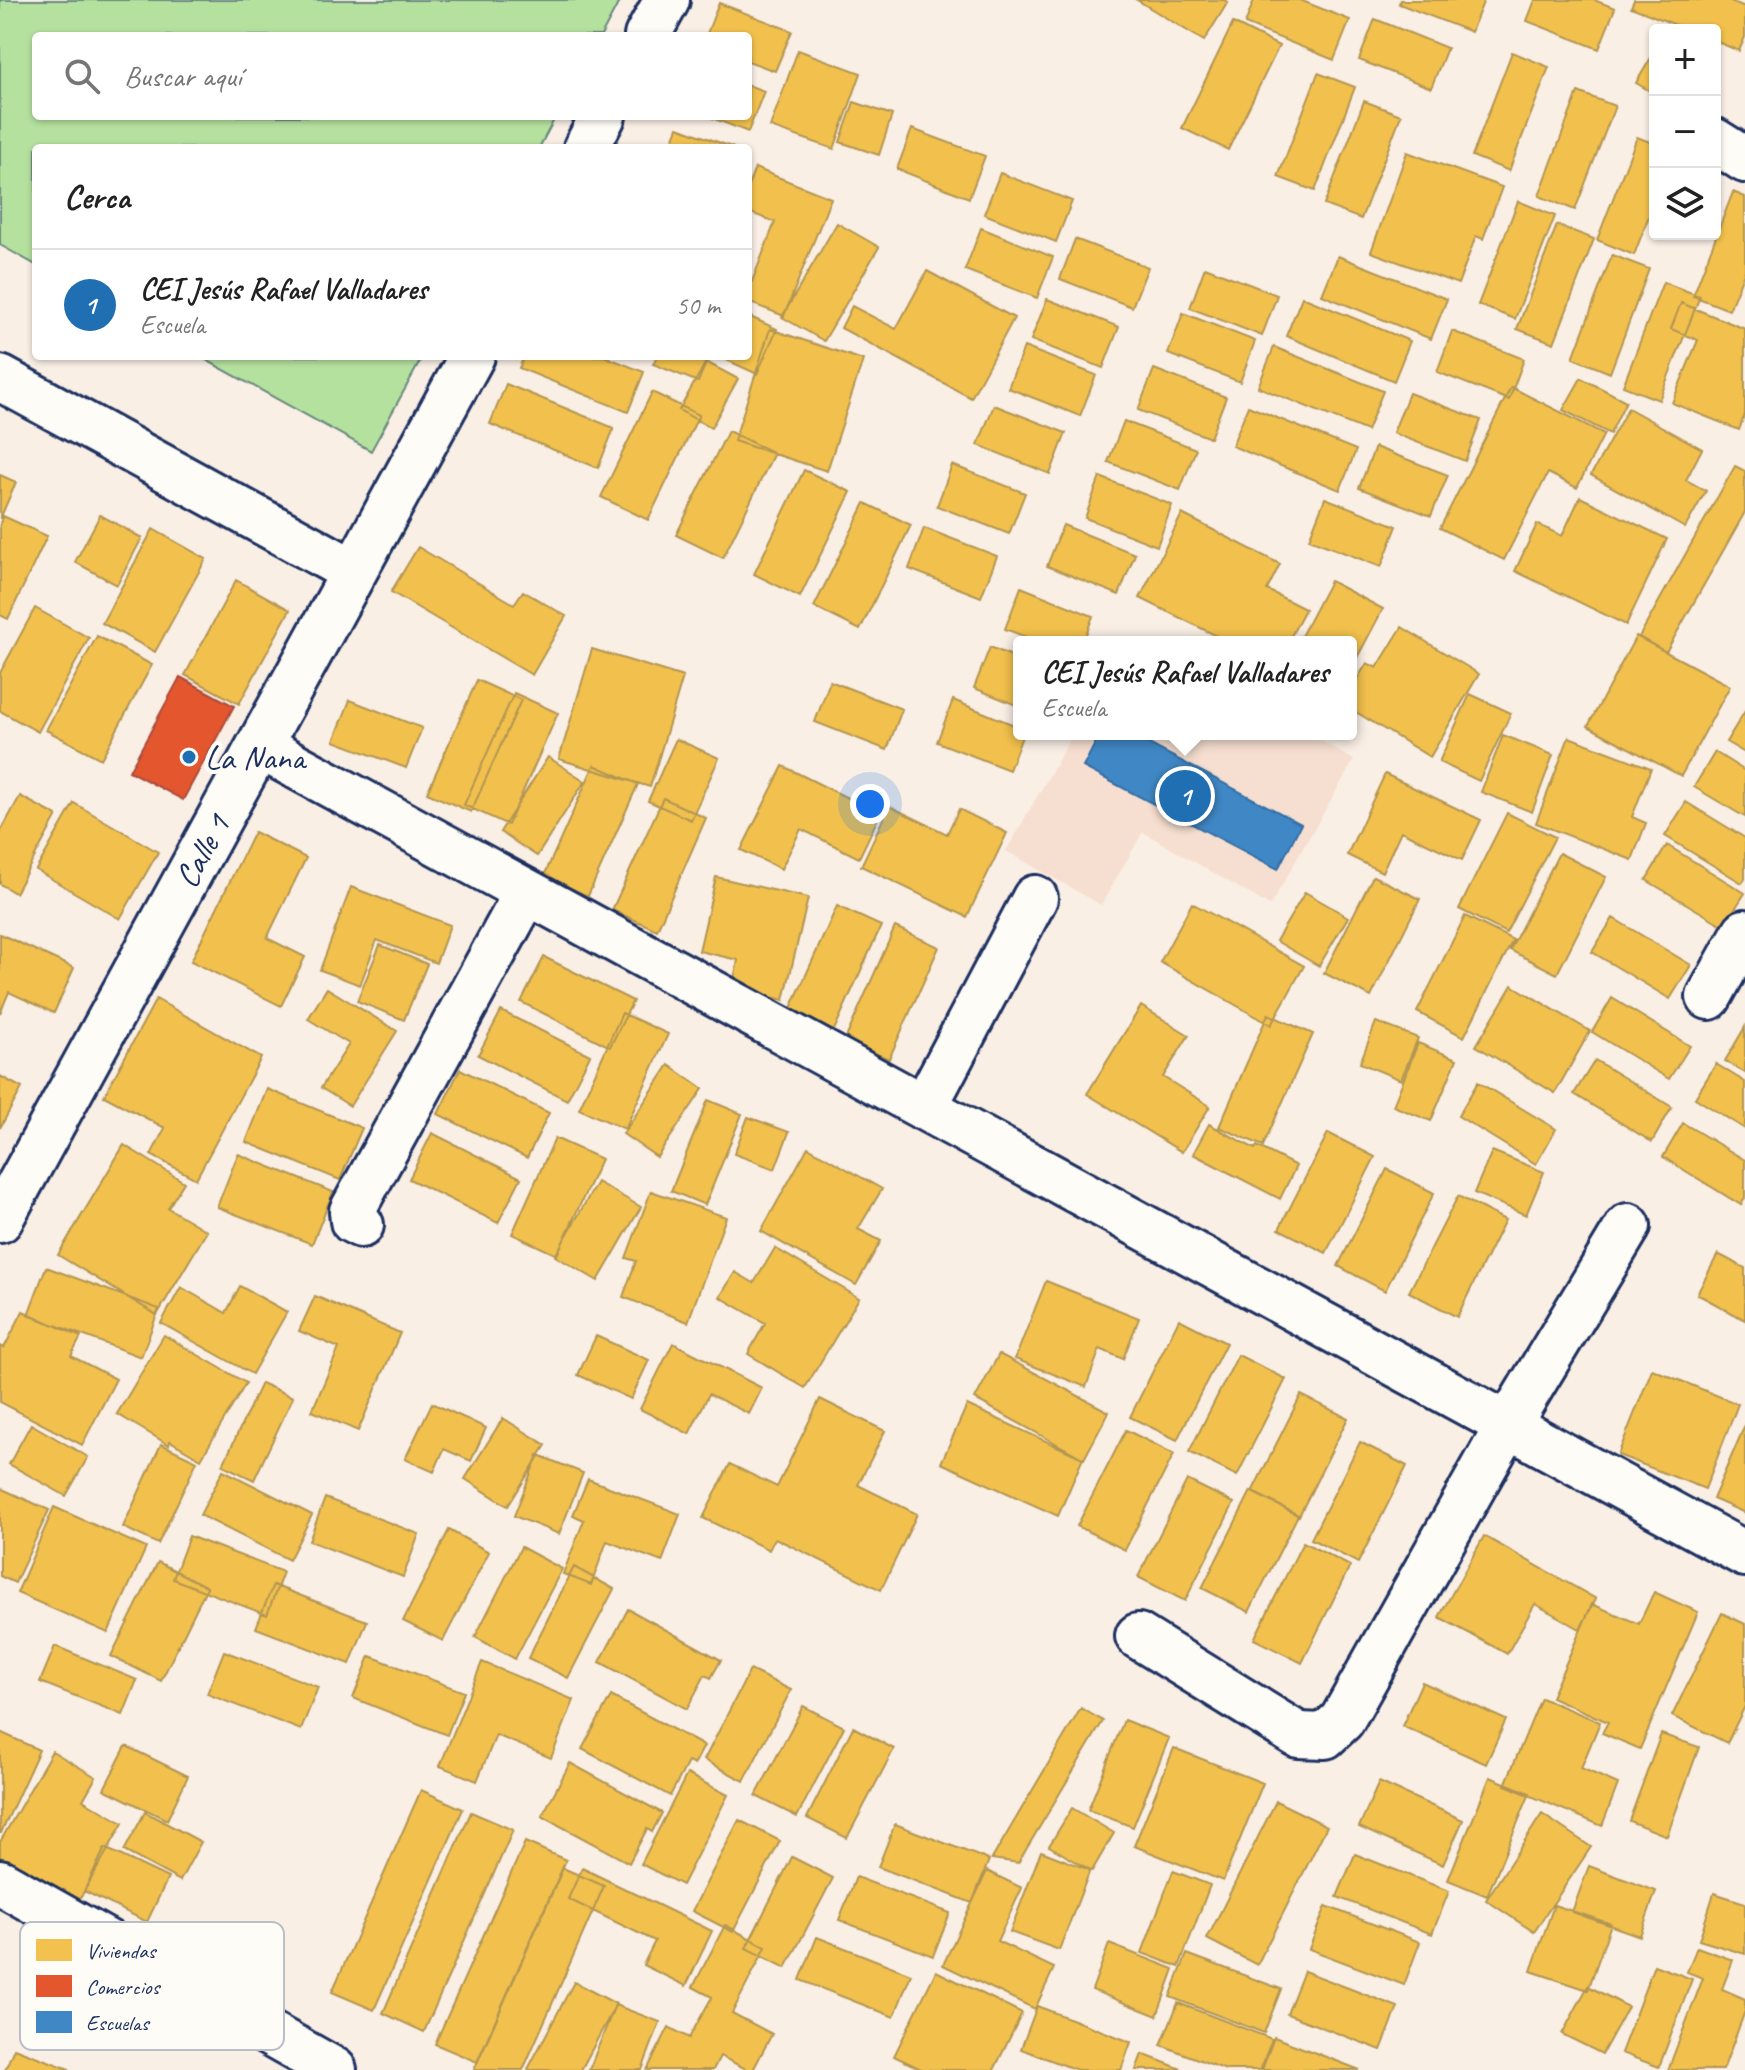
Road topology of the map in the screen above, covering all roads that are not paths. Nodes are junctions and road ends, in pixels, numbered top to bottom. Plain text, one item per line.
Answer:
1 (667, 0) edge
2 (649, 32) edge
3 (601, 120) edge
4 (588, 144) edge
5 (1721, 145) edge
6 (1745, 160) edge
7 (470, 360) edge
8 (0, 378) edge
9 (354, 572) junction
10 (259, 746) junction
11 (527, 892) junction
12 (1035, 898) dead end
13 (1745, 932) edge
14 (1709, 997) dead end
15 (924, 1108) junction
16 (0, 1220) edge
17 (361, 1225) dead end
18 (1628, 1226) dead end
19 (1508, 1425) junction
20 (1745, 1554) edge
21 (1138, 1636) dead end
22 (0, 1882) edge
23 (71, 1922) edge
24 (284, 2042) edge
25 (334, 2070) edge

1 - 2 street
3 - 4 street
5 - 6 street
7 - 9 street, Calle 1
8 - 9 street
9 - 10 street, Calle 1
10 - 11 street
10 - 16 street, Calle 1
11 - 15 street
11 - 17 street
12 - 15 street
13 - 14 street
15 - 19 street
18 - 19 street
19 - 20 street
19 - 21 street
22 - 23 street
24 - 25 street

